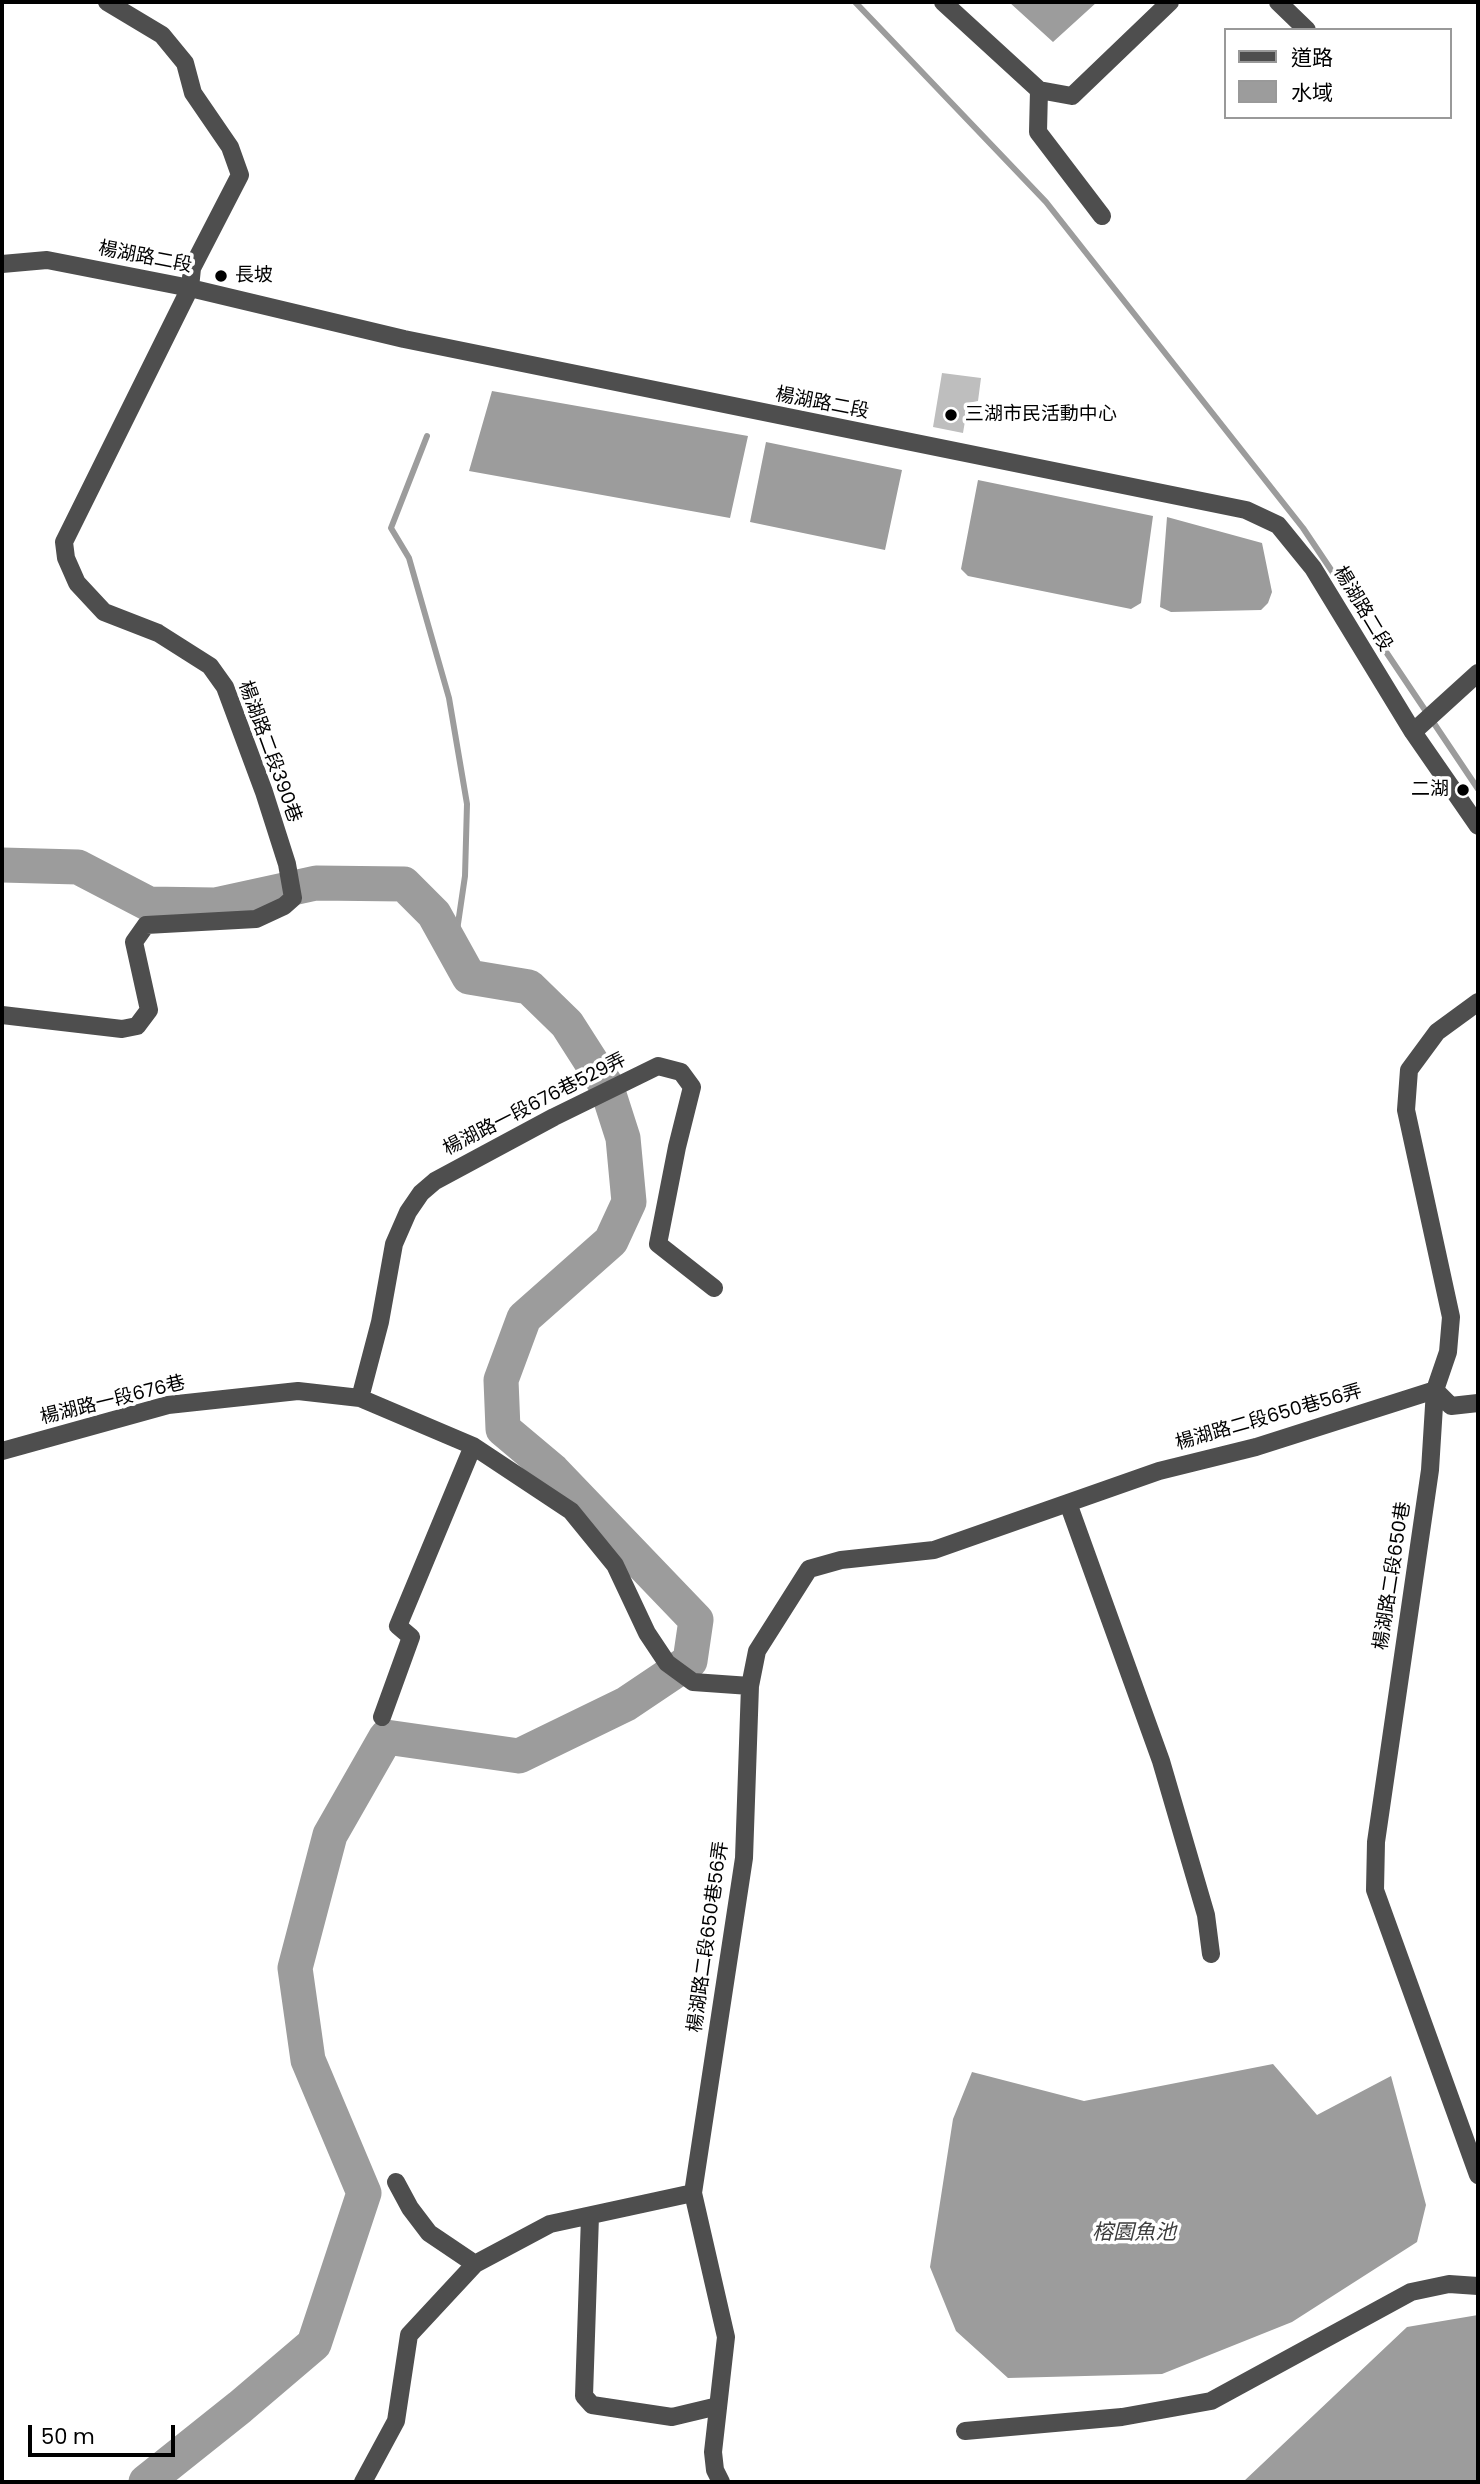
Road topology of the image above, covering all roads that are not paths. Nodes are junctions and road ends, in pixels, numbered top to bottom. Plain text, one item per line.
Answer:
1 (107, 2) edge
2 (943, 2) edge
3 (1170, 2) edge
4 (1278, 2) edge
5 (1305, 28) edge
6 (1039, 90) junction
7 (1102, 216) dead end
8 (2, 264) edge
9 (190, 288) junction
10 (1478, 673) edge
11 (1413, 732) junction
12 (1478, 826) edge
13 (1478, 1002) edge
14 (2, 1015) edge
15 (714, 1288) dead end
16 (1435, 1390) junction
17 (360, 1398) junction
18 (1478, 1403) edge
19 (474, 1446) junction
20 (2, 1451) edge
21 (1068, 1503) junction
22 (750, 1686) junction
23 (382, 1717) dead end
24 (1211, 1954) dead end
25 (1478, 2175) edge
26 (396, 2182) dead end
27 (693, 2193) junction
28 (590, 2216) junction
29 (475, 2264) junction
30 (1478, 2286) edge
31 (719, 2406) junction
32 (965, 2431) dead end
33 (363, 2482) edge
34 (721, 2482) edge

1 - 9 street
2 - 6 street
3 - 6 street
4 - 5 street
6 - 7 street
8 - 9 street, 楊湖路二段
9 - 11 street, 楊湖路二段
9 - 14 street, 楊湖路二段390巷
10 - 11 street
11 - 12 street, 楊湖路二段
13 - 16 street, 楊湖路二段650巷
15 - 17 street, 楊湖路一段676巷529弄
16 - 18 street
16 - 21 street, 楊湖路二段650巷56弄
16 - 25 street, 楊湖路二段650巷
17 - 19 street, 楊湖路一段676巷
17 - 20 street, 楊湖路一段676巷
19 - 22 street, 楊湖路一段676巷
19 - 23 street
21 - 22 street, 楊湖路二段650巷56弄
21 - 24 street
22 - 27 street, 楊湖路二段650巷56弄
26 - 29 street
27 - 28 street
27 - 31 street, 楊湖路二段650巷56弄
28 - 29 street
28 - 31 street
29 - 33 street
30 - 32 street
31 - 34 street, 楊湖路二段650巷56弄

